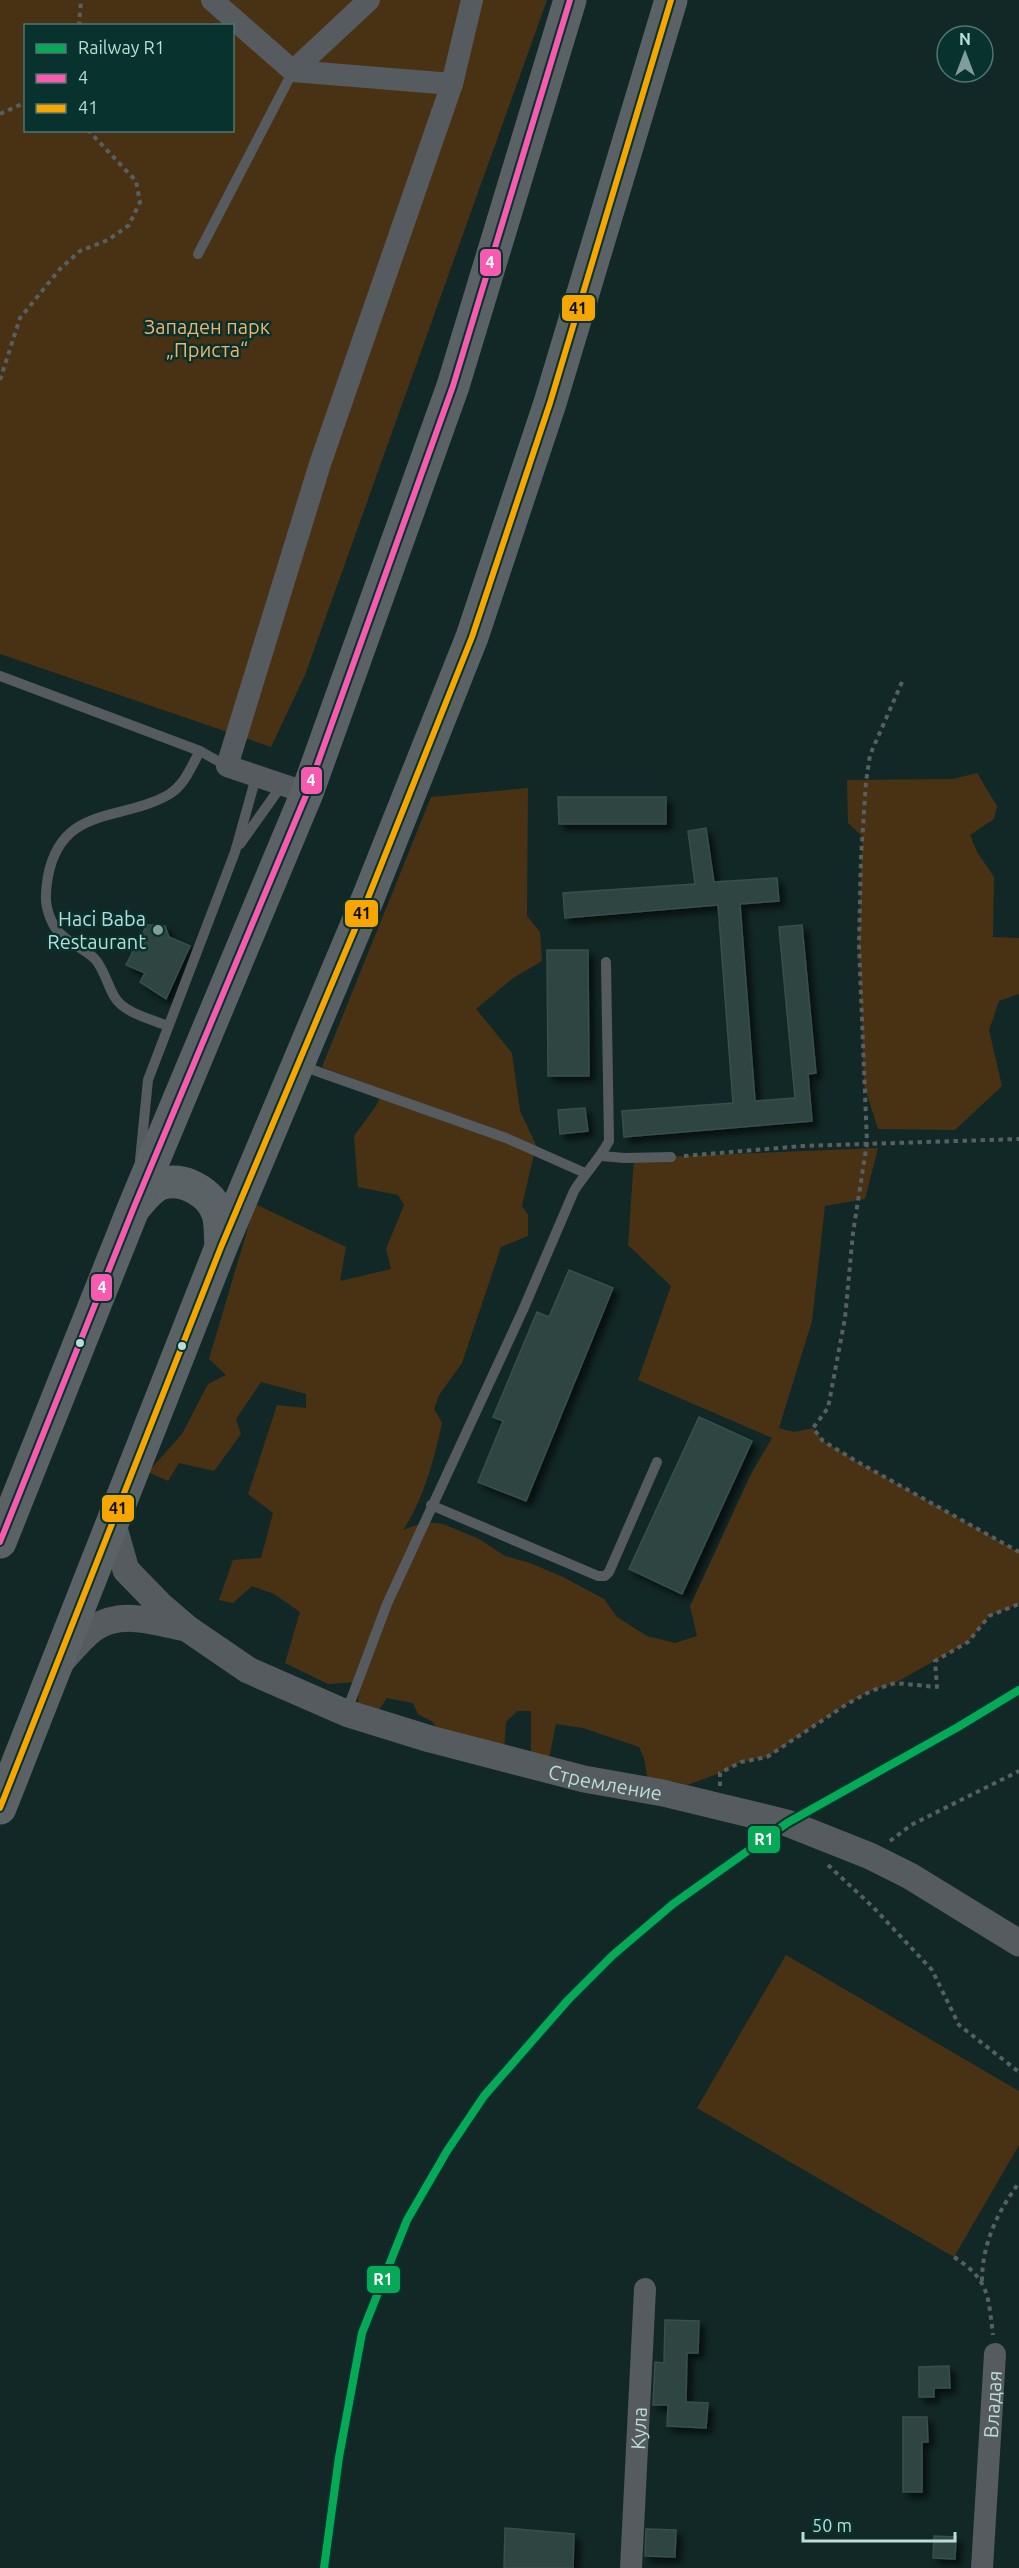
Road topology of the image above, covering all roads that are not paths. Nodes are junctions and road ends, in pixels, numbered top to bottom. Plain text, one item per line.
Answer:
1 (212, 0) edge
2 (369, 0) edge
3 (472, 0) edge
4 (570, 0) edge
5 (671, 0) edge
6 (293, 72) junction
7 (452, 84) junction
8 (198, 254) dead end
9 (0, 676) edge
10 (200, 751) junction
11 (227, 766) junction
12 (256, 777) junction
13 (294, 789) junction
14 (235, 852) junction
15 (606, 962) dead end
16 (168, 1026) junction
17 (298, 1065) junction
18 (601, 1156) junction
19 (671, 1157) road end
20 (585, 1173) junction
21 (134, 1207) junction
22 (221, 1247) junction
23 (657, 1462) dead end
24 (431, 1504) junction
25 (8, 1505) edge
26 (112, 1521) junction
27 (0, 1542) edge
28 (188, 1629) junction
29 (55, 1668) junction
30 (346, 1713) junction
31 (0, 1808) edge
32 (1019, 1943) edge
33 (645, 2289) dead end
34 (995, 2354) road end
35 (631, 2568) edge
36 (982, 2568) edge

1 - 6 street
2 - 6 street
3 - 7 street
4 - 13 highway
5 - 17 highway
6 - 7 street
6 - 8 lane
7 - 11 street
9 - 10 lane
10 - 11 lane
10 - 16 lane
11 - 12 street
12 - 13 street
12 - 14 lane
13 - 14 lane
13 - 21 highway
14 - 16 lane
15 - 18 lane
16 - 21 lane
17 - 20 lane
17 - 22 highway
18 - 19 lane
18 - 20 lane
20 - 24 lane
21 - 22 highway
21 - 25 highway
22 - 26 highway
23 - 24 lane
24 - 30 lane
25 - 27 highway
26 - 28 street
26 - 29 highway
28 - 29 street
28 - 30 street, Стремление
29 - 31 highway
30 - 32 street, Стремление
33 - 35 street, Кула
34 - 36 street, Владая

